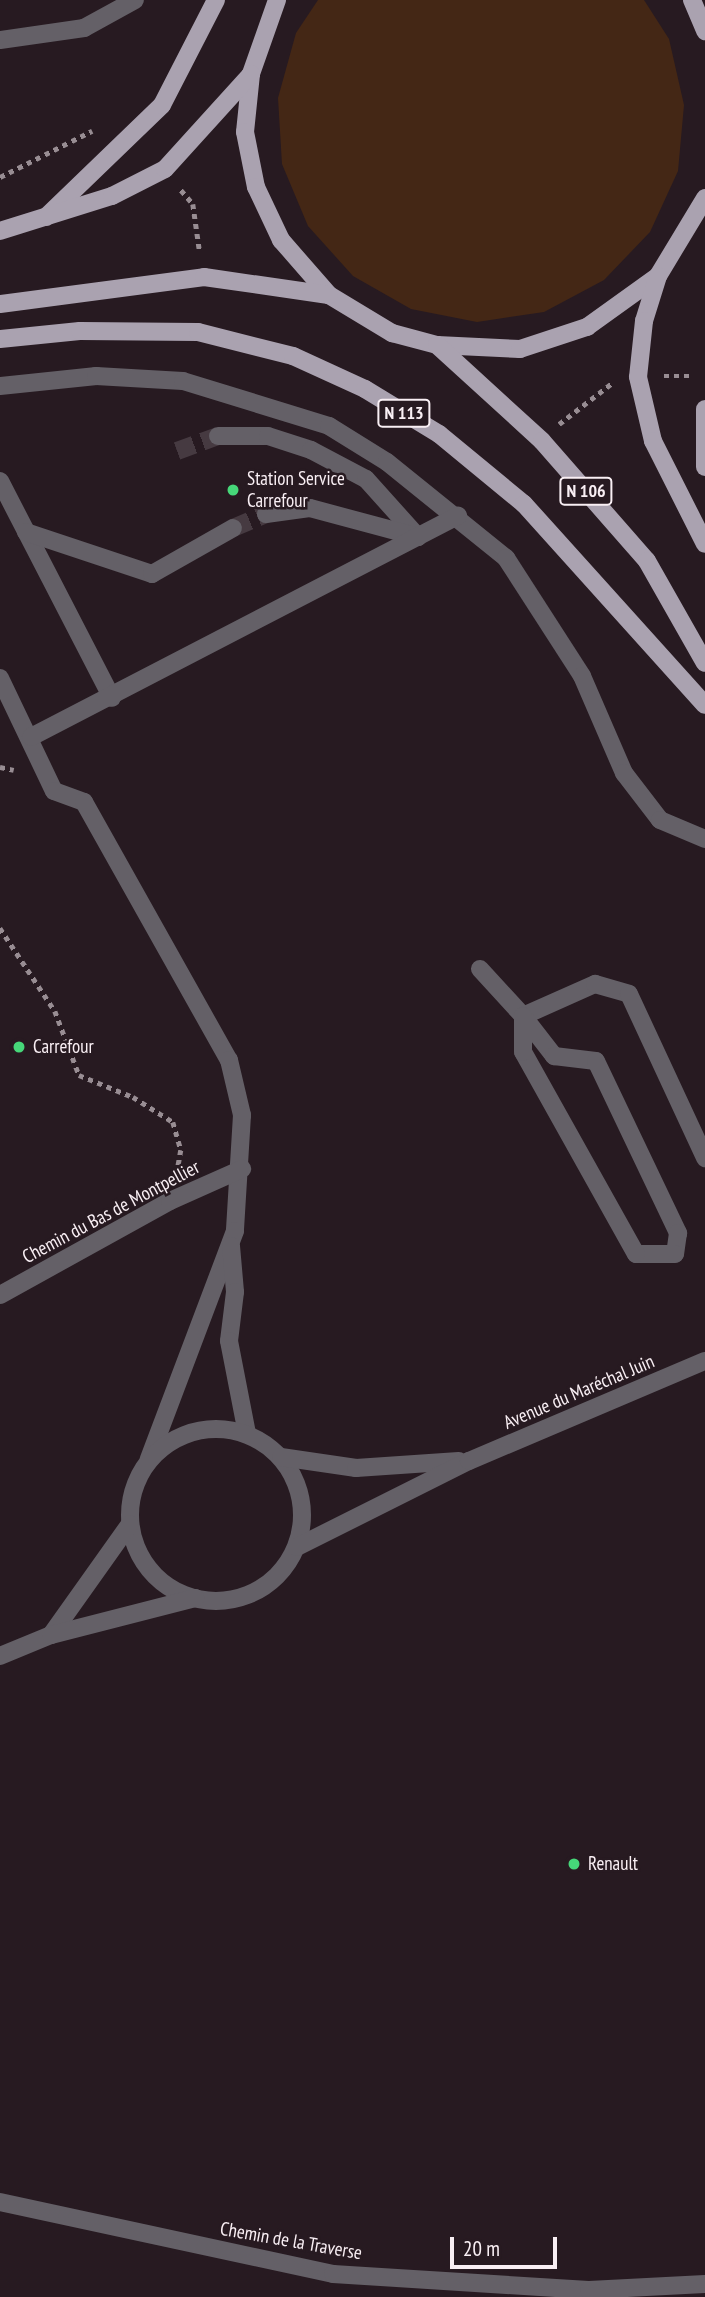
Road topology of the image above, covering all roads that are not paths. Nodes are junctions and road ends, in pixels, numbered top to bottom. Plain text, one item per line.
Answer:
1 (135, 0) edge
2 (216, 0) edge
3 (277, 0) edge
4 (692, 0) edge
5 (705, 31) edge
6 (0, 40) edge
7 (251, 74) junction
8 (704, 206) edge
9 (46, 218) junction
10 (0, 231) edge
11 (658, 276) junction
12 (329, 295) junction
13 (0, 304) edge
14 (0, 339) edge
15 (437, 345) junction
16 (0, 386) edge
17 (705, 409) edge
18 (218, 436) tunnel mouth
19 (705, 467) edge
20 (0, 481) edge
21 (266, 514) tunnel mouth
22 (458, 516) junction
23 (233, 528) tunnel mouth
24 (26, 531) junction
25 (418, 537) junction
26 (705, 544) edge
27 (705, 663) edge
28 (0, 678) edge
29 (112, 698) junction
30 (705, 705) edge
31 (31, 737) junction
32 (705, 839) edge
33 (480, 969) dead end
34 (523, 1016) junction
35 (705, 1158) edge
36 (242, 1169) junction
37 (230, 1242) junction
38 (0, 1295) edge
39 (705, 1361) edge
40 (247, 1434) junction
41 (281, 1457) junction
42 (149, 1459) junction
43 (469, 1461) junction
44 (130, 1524) junction
45 (297, 1547) junction
46 (195, 1598) junction
47 (51, 1635) junction
48 (0, 1656) edge
49 (0, 2202) edge
50 (705, 2284) edge

1 - 6 street
2 - 9 main road
3 - 7 main road
4 - 5 main road
7 - 9 main road
7 - 12 main road
8 - 11 main road
9 - 10 main road
11 - 15 main road
11 - 26 main road
12 - 13 main road
12 - 15 main road
14 - 30 main road, N 113
15 - 27 main road, N 106
16 - 22 street
17 - 19 main road
18 - 25 street
20 - 24 street
21 - 25 street
22 - 25 street
22 - 32 street
23 - 24 street
24 - 29 street
25 - 29 street
28 - 31 street
29 - 31 street
31 - 36 street
33 - 34 street
34 - 34 street
34 - 35 street
36 - 37 street
36 - 38 street, Chemin du Bas de Montpellier
37 - 40 street
37 - 42 street
39 - 43 street, Avenue du Maréchal Juin
40 - 41 street
40 - 42 street
41 - 43 street, Avenue du Maréchal Juin
41 - 45 street
42 - 44 street
43 - 45 street, Avenue du Maréchal Juin
44 - 46 street
44 - 47 street
45 - 46 street
46 - 47 street
47 - 48 street
49 - 50 street, Chemin de la Traverse

